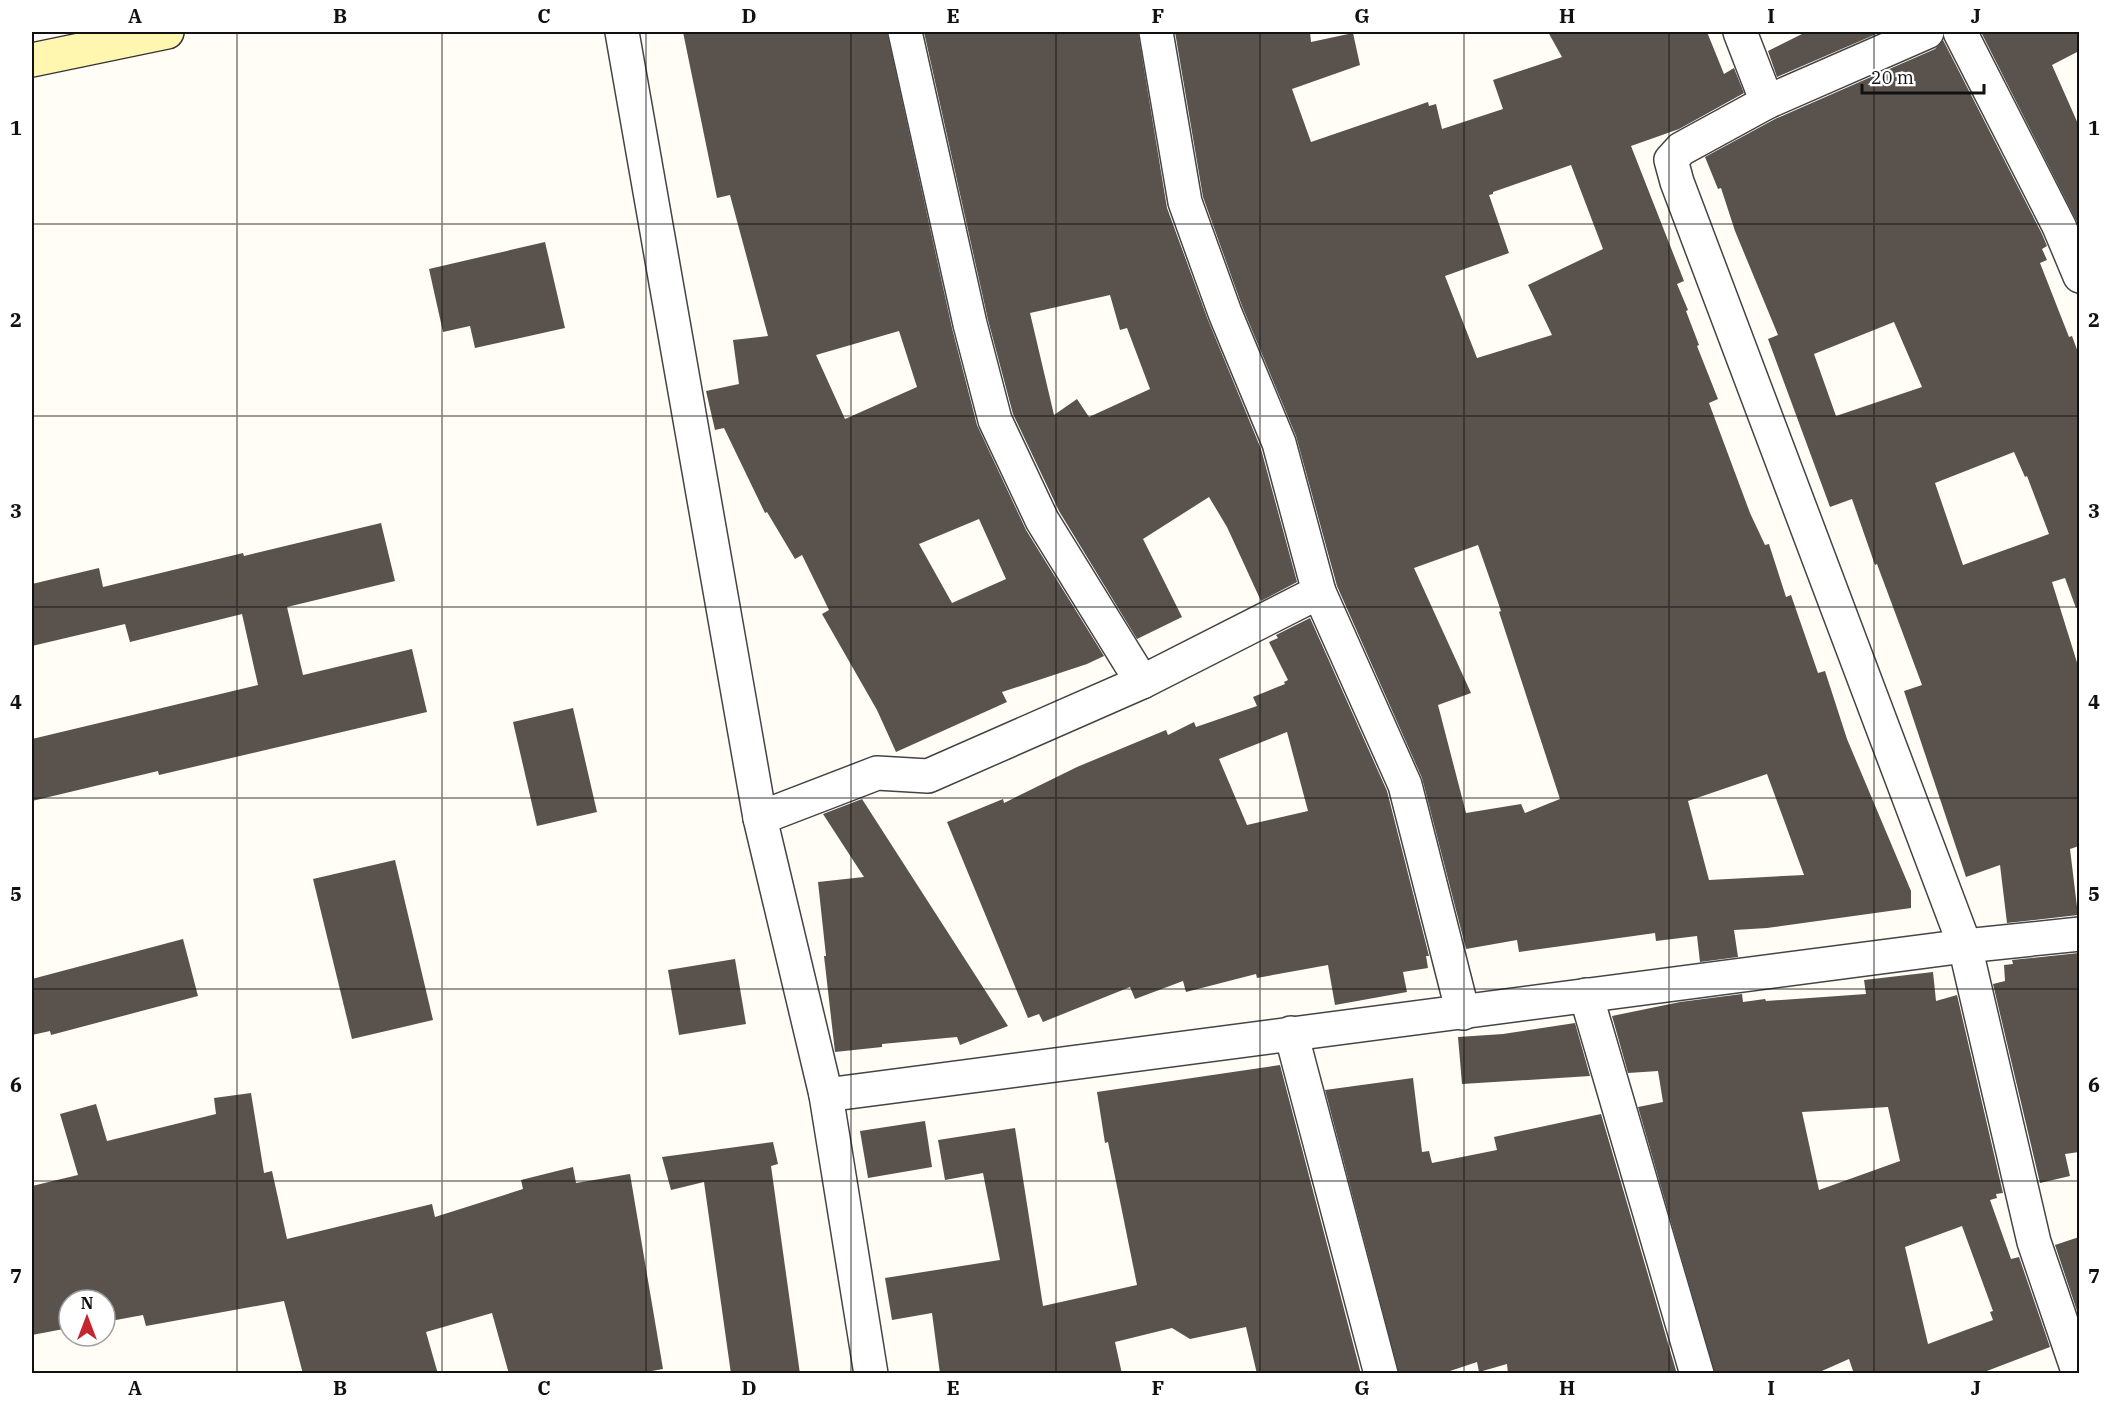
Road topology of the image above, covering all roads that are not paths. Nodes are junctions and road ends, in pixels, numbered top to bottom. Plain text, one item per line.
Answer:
1 (167, 32) edge
2 (621, 32) edge
3 (905, 32) edge
4 (1156, 32) edge
5 (1740, 32) edge
6 (1927, 32) edge
7 (1960, 32) edge
8 (32, 60) edge
9 (1767, 102) junction
10 (2079, 276) edge
11 (1319, 592) junction
12 (1142, 681) junction
13 (760, 818) junction
14 (2079, 934) edge
15 (1965, 946) junction
16 (1586, 995) junction
17 (1463, 1013) junction
18 (1291, 1034) junction
19 (826, 1095) junction
20 (871, 1374) edge
21 (1381, 1374) edge
22 (1697, 1374) edge
23 (2079, 1374) edge

1 - 8 street
2 - 13 street
3 - 12 street
4 - 11 street
5 - 9 street
6 - 9 street
7 - 10 street
9 - 15 street
11 - 12 street
11 - 17 street
12 - 13 street
13 - 19 street
14 - 15 street
15 - 16 street
15 - 23 street
16 - 17 street
16 - 22 street
17 - 18 street
18 - 19 street
18 - 21 street
19 - 20 street

